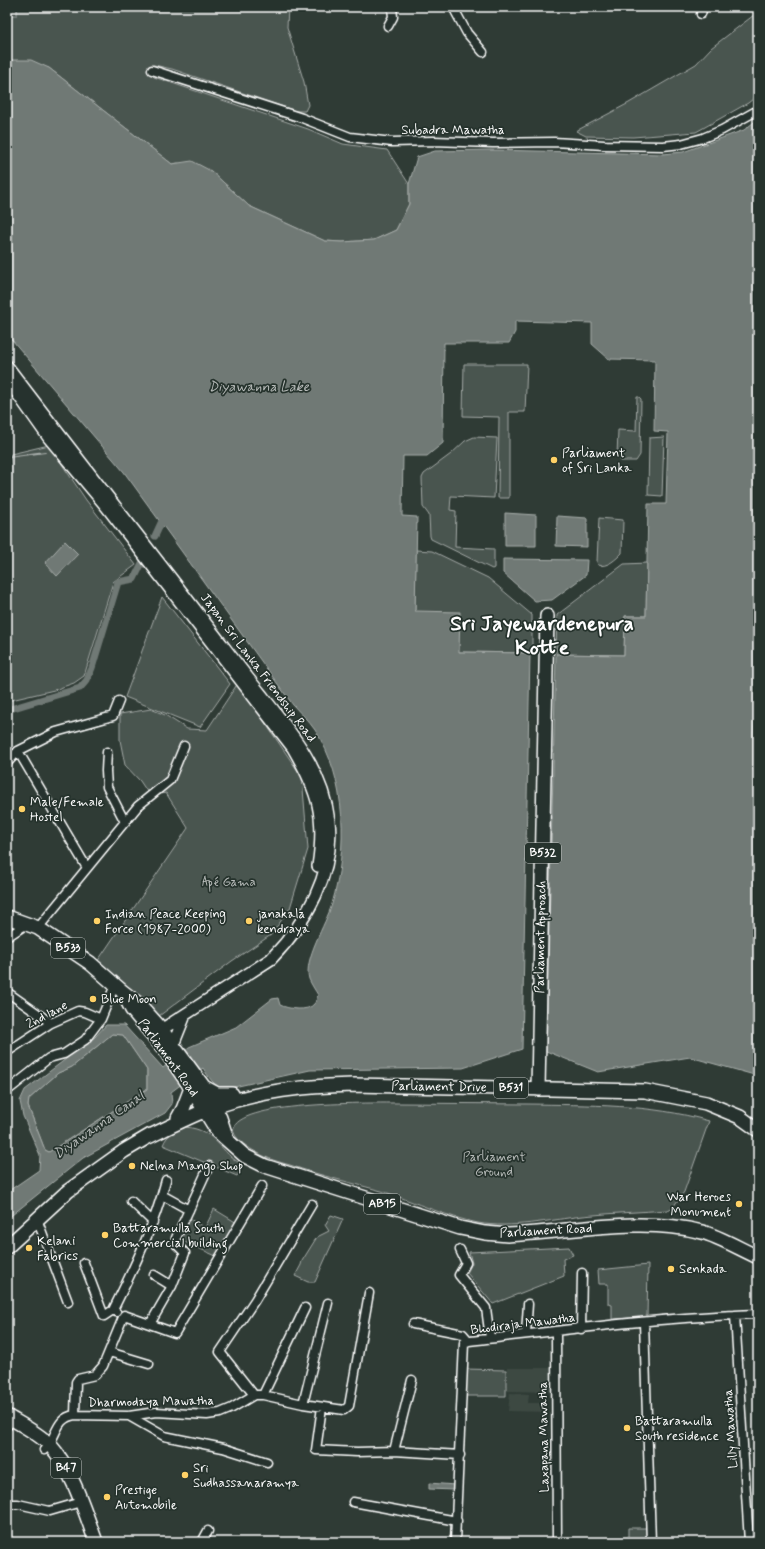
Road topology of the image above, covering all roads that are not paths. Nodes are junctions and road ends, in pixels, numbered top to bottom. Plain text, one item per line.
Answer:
1 (392, 7) edge
2 (453, 7) edge
3 (388, 26) dead end
4 (483, 52) dead end
5 (152, 70) dead end
6 (758, 110) edge
7 (7, 366) edge
8 (7, 379) edge
9 (544, 616) dead end
10 (119, 701) dead end
11 (184, 746) dead end
12 (18, 751) junction
13 (106, 752) dead end
14 (7, 763) edge
15 (125, 822) junction
16 (87, 868) junction
17 (7, 917) edge
18 (33, 926) junction
19 (7, 937) edge
20 (118, 988) junction
21 (7, 992) edge
22 (185, 1014) junction
23 (101, 1019) junction
24 (51, 1023) junction
25 (155, 1030) junction
26 (171, 1048) junction
27 (7, 1052) edge
28 (194, 1083) junction
29 (534, 1089) junction
30 (7, 1091) edge
31 (232, 1094) junction
32 (256, 1094) junction
33 (208, 1105) junction
34 (176, 1121) junction
35 (758, 1130) edge
36 (223, 1136) junction
37 (209, 1166) dead end
38 (166, 1180) dead end
39 (262, 1186) dead end
40 (162, 1195) junction
41 (131, 1201) dead end
42 (312, 1204) dead end
43 (189, 1210) junction
44 (36, 1218) junction
45 (153, 1222) junction
46 (7, 1247) edge
47 (460, 1250) dead end
48 (758, 1257) edge
49 (84, 1263) dead end
50 (582, 1273) dead end
51 (154, 1275) dead end
52 (172, 1286) junction
53 (369, 1293) dead end
54 (68, 1302) dead end
55 (328, 1303) dead end
56 (528, 1304) dead end
57 (305, 1308) dead end
58 (113, 1310) junction
59 (758, 1314) edge
60 (736, 1315) junction
61 (124, 1316) junction
62 (644, 1322) junction
63 (150, 1324) junction
64 (413, 1324) dead end
65 (582, 1329) junction
66 (556, 1331) junction
67 (526, 1333) junction
68 (490, 1338) junction
69 (469, 1341) junction
70 (109, 1352) junction
71 (149, 1364) dead end
72 (412, 1380) dead end
73 (254, 1395) junction
74 (263, 1395) junction
75 (304, 1404) junction
76 (322, 1407) junction
77 (75, 1415) junction
78 (129, 1416) junction
79 (7, 1423) edge
80 (47, 1448) junction
81 (394, 1451) junction
82 (460, 1455) junction
83 (267, 1462) dead end
84 (353, 1502) dead end
85 (7, 1504) edge
86 (77, 1504) junction
87 (457, 1521) junction
88 (208, 1531) dead end
89 (88, 1542) edge
90 (96, 1542) edge
91 (202, 1542) edge
92 (455, 1542) edge
93 (557, 1542) edge
94 (651, 1542) edge
95 (749, 1542) edge

1 - 3 street
2 - 4 street
5 - 6 street, Subadra Mawatha
7 - 22 main road, Japan Sri Lanka Friendship Road
8 - 25 main road, Japan Sri Lanka Friendship Road
9 - 29 main road, Parliament Approach / B532
10 - 12 street
11 - 15 street
12 - 14 street
12 - 16 street
13 - 15 street
15 - 16 street
16 - 18 street
17 - 18 main road, Parliament Road / B533
18 - 19 street
18 - 20 main road, Parliament Road / B533
20 - 23 street
20 - 25 main road, Parliament Road / B533
21 - 24 street
22 - 25 main road, Japan Sri Lanka Friendship Road
22 - 26 main road
23 - 24 street, 2nd lane
23 - 30 street
24 - 27 street, 2nd lane
25 - 26 main road, Parliament Road / B533
26 - 28 main road, Parliament Road / B533
28 - 31 main road, B531
28 - 33 main road, Parliament Road / B533
28 - 34 main road
29 - 32 main road, Parliament Drive / B531
29 - 35 main road, Parliament Drive / B531
31 - 32 main road, Parliament Drive / B531
31 - 33 main road, Parliament Drive / B531
32 - 33 main road, Parliament Drive / B531
33 - 34 main road
33 - 36 main road, Parliament Road / AB15
34 - 36 main road
34 - 44 main road
36 - 48 main road, Parliament Road / AB15
37 - 43 street
38 - 40 street
39 - 63 street
40 - 43 street
40 - 45 street
41 - 45 street
42 - 73 street
43 - 52 street
44 - 46 main road
44 - 54 street
45 - 58 street
47 - 68 street
49 - 58 street
50 - 65 street
51 - 52 street
52 - 63 street
53 - 76 street
55 - 75 street
56 - 67 street
57 - 74 street
58 - 61 street
59 - 60 street, Bhodiraja Mawatha
60 - 62 street, Bhodiraja Mawatha
60 - 95 street, Lilly Mawatha
61 - 63 street
61 - 70 street
62 - 65 street, Bhodiraja Mawatha
62 - 94 street
64 - 69 street
65 - 66 street, Bhodiraja Mawatha
66 - 67 street, Bhodiraja Mawatha
66 - 93 street, Laxapana Mawatha
67 - 68 street, Bhodiraja Mawatha
68 - 69 street, Bhodiraja Mawatha
69 - 82 street, Bhodiraja Mawatha
70 - 71 street
70 - 77 street
72 - 81 street
73 - 74 street
73 - 78 street, Dharmodaya Mawatha
74 - 75 street
75 - 76 street
76 - 81 street
77 - 78 street, Dharmodaya Mawatha
77 - 80 street, Dharmodaya Mawatha
78 - 83 street
79 - 80 main road, B47
80 - 86 main road, B47
81 - 82 street
82 - 87 street, Bhodiraja Mawatha
84 - 87 street
85 - 86 street
86 - 89 main road, B47
86 - 90 main road, B47
87 - 92 street, Bhodiraja Mawatha
88 - 91 street

